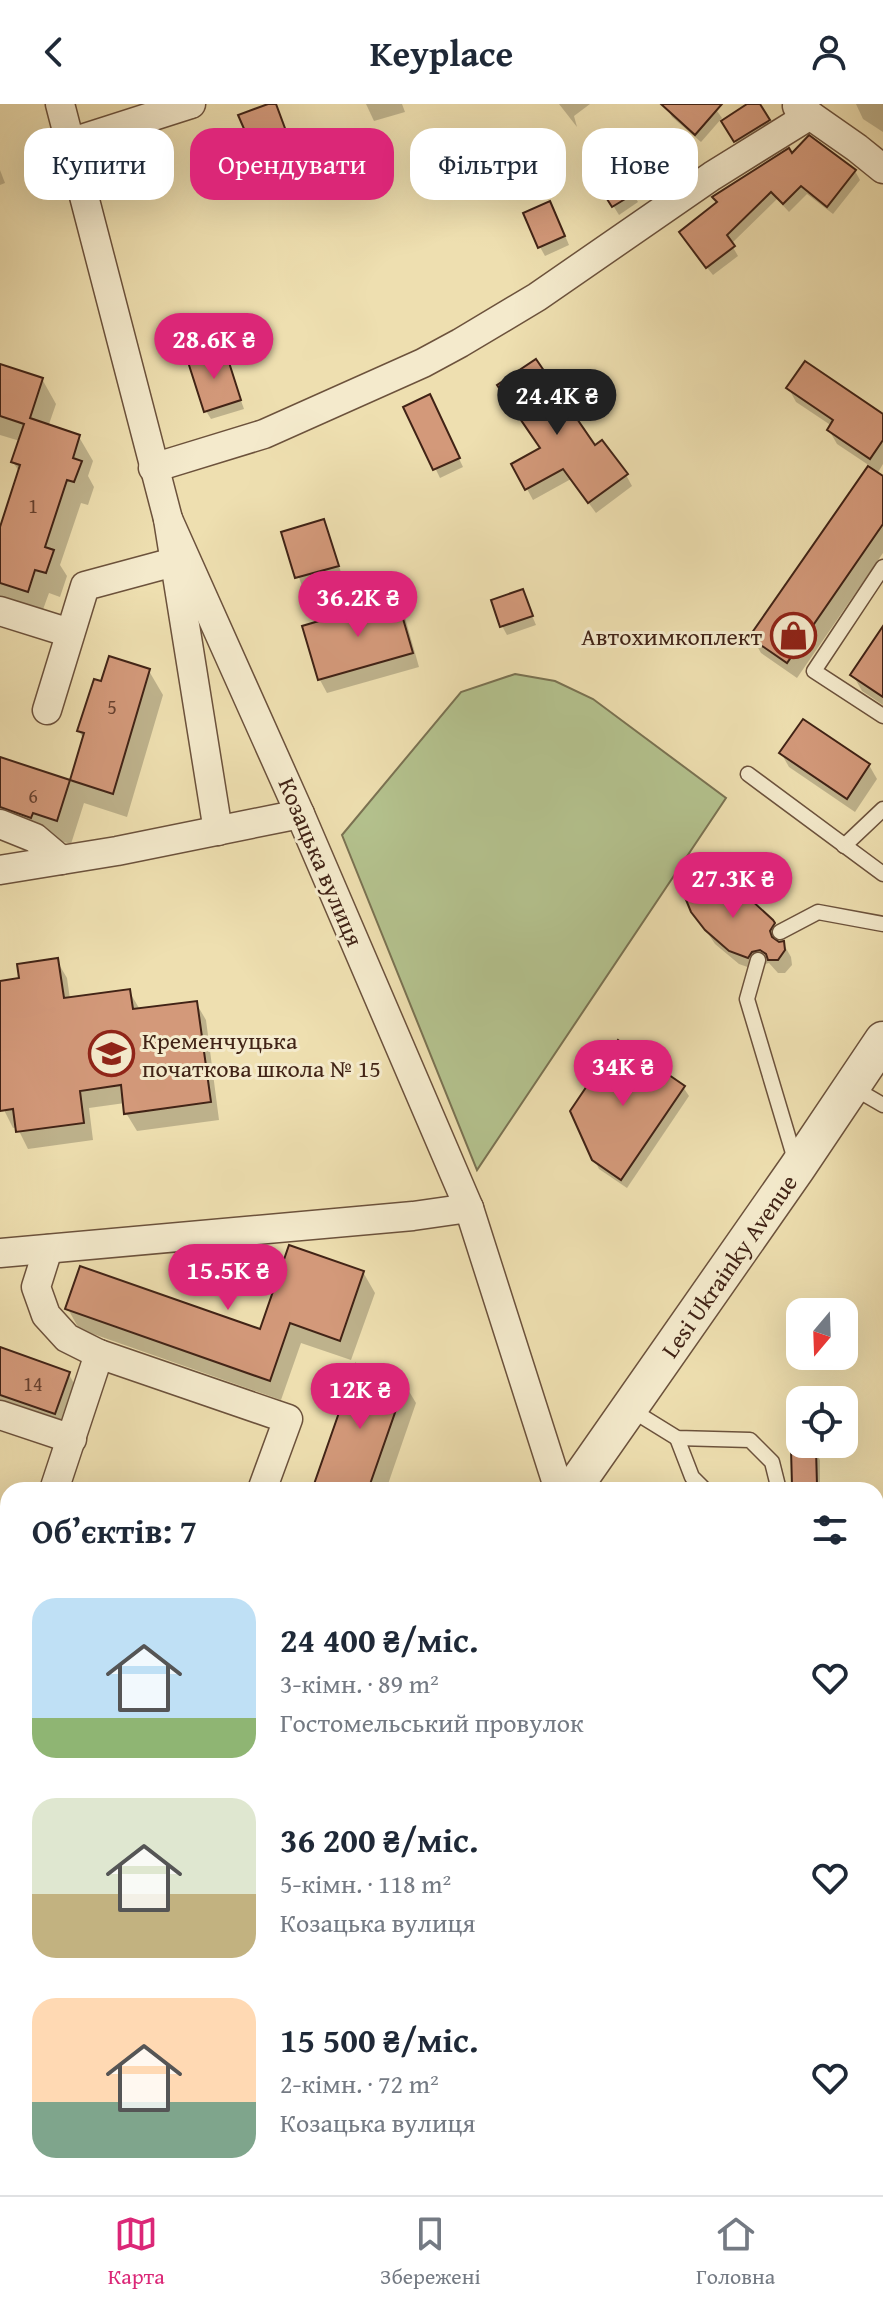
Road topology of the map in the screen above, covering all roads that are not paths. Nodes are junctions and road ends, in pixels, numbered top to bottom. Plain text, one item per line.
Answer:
1 (60, 104) edge
2 (191, 104) edge
3 (802, 110) edge
4 (66, 128) edge
5 (116, 128) edge
6 (883, 169) edge
7 (84, 200) edge
8 (153, 468) junction
9 (168, 519) junction
10 (174, 562) junction
11 (883, 567) edge
12 (0, 611) edge
13 (70, 633) junction
14 (47, 710) dead end
15 (883, 716) edge
16 (748, 774) dead end
17 (883, 809) edge
18 (300, 814) junction
19 (0, 824) edge
20 (218, 831) junction
21 (844, 846) junction
22 (61, 860) junction
23 (0, 870) edge
24 (883, 874) edge
25 (883, 924) edge
26 (780, 932) dead end
27 (758, 960) dead end
28 (883, 1040) edge
29 (851, 1087) junction
30 (883, 1105) edge
31 (797, 1168) junction
32 (469, 1208) junction
33 (48, 1249) junction
34 (0, 1253) edge
35 (99, 1354) junction
36 (630, 1409) junction
37 (0, 1415) edge
38 (677, 1438) junction
39 (72, 1439) junction
40 (57, 1482) edge
41 (265, 1482) edge
42 (556, 1482) edge
43 (578, 1482) edge
44 (697, 1482) edge
45 (777, 1482) edge

1 - 4 street, Козацька вулиця
2 - 5 street
3 - 6 street
3 - 8 street
7 - 8 street, Козацька вулиця
8 - 9 street, Козацька вулиця
9 - 10 street, Козацька вулиця
9 - 18 street, Козацька вулиця
10 - 13 street
10 - 20 street, Козацька вулиця
11 - 15 lane
12 - 13 street
13 - 14 street
16 - 21 lane
17 - 21 lane
18 - 20 street
18 - 32 street, Козацька вулиця
19 - 22 street
20 - 22 street
21 - 24 lane
22 - 23 street
25 - 26 lane
27 - 31 lane
28 - 29 street, Lesi Ukrainky Avenue
29 - 30 lane
29 - 31 street, Lesi Ukrainky Avenue
31 - 36 street, Lesi Ukrainky Avenue
32 - 33 street
32 - 42 street, Козацька вулиця
33 - 34 street
33 - 35 street
35 - 39 street
35 - 41 street
36 - 38 lane
36 - 43 street, Lesi Ukrainky Avenue
37 - 39 street
38 - 44 lane
38 - 45 lane
39 - 40 street

